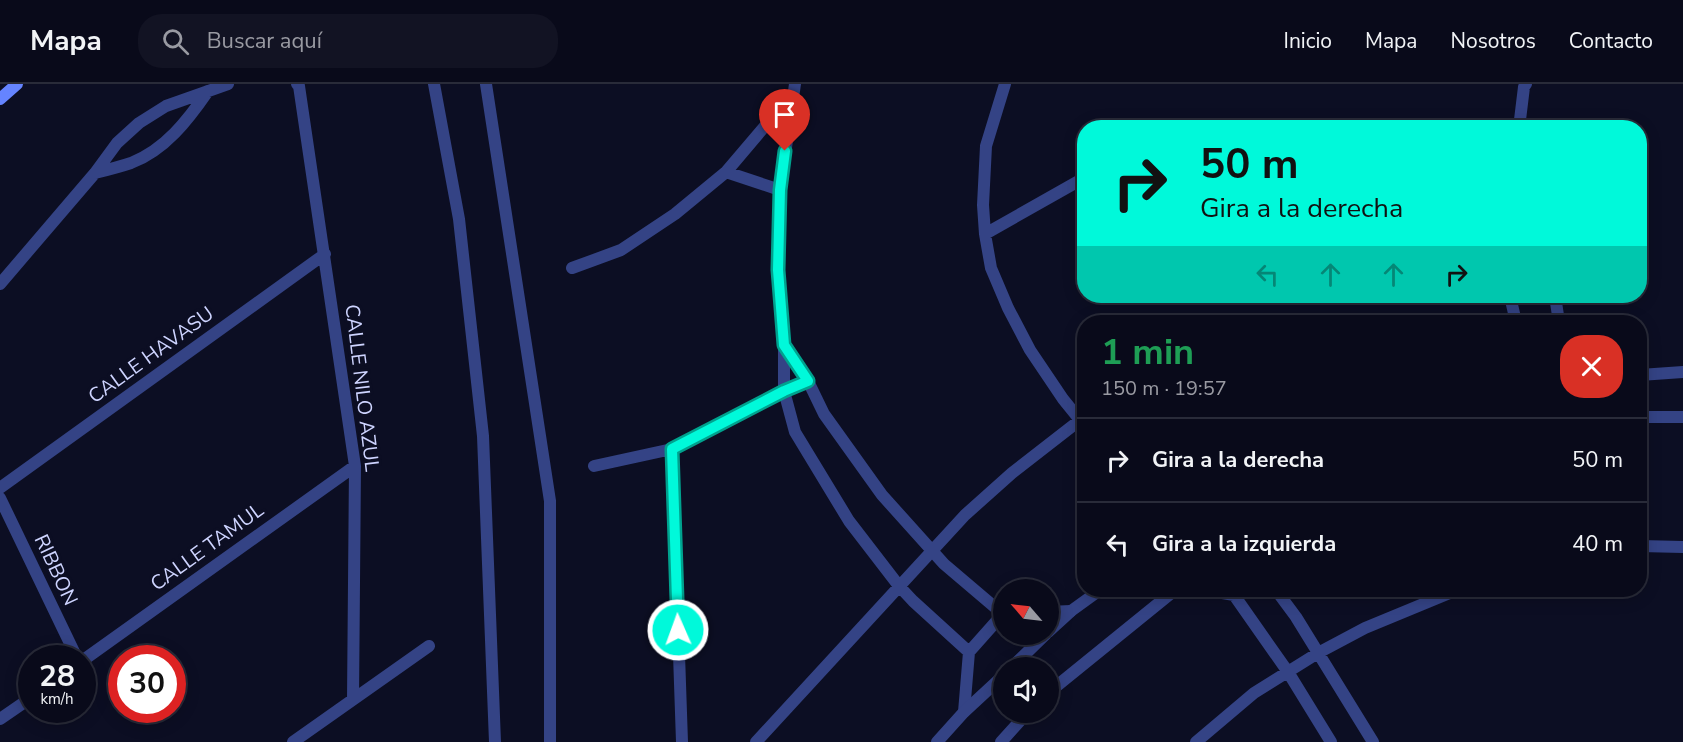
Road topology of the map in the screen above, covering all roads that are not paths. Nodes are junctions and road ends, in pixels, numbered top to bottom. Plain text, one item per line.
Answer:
1 (17, 84) edge
2 (228, 84) edge
3 (297, 84) edge
4 (434, 84) edge
5 (486, 84) edge
6 (1005, 84) edge
7 (1524, 85) edge
8 (794, 88) edge
9 (208, 91) junction
10 (0, 99) edge
11 (1520, 120) edge
12 (726, 172) junction
13 (95, 173) junction
14 (1077, 182) edge
15 (780, 190) junction
16 (985, 234) junction
17 (325, 254) junction
18 (572, 268) dead end
19 (0, 284) edge
20 (784, 345) junction
21 (1683, 372) edge
22 (1647, 375) edge
23 (808, 381) junction
24 (784, 391) junction
25 (1077, 413) edge
26 (1647, 417) edge
27 (1683, 417) edge
28 (1077, 422) edge
29 (672, 449) junction
30 (355, 466) junction
31 (594, 466) dead end
32 (0, 488) edge
33 (0, 498) edge
34 (1647, 546) edge
35 (1683, 547) edge
36 (932, 550) junction
37 (899, 586) junction
38 (1090, 597) edge
39 (1166, 597) edge
40 (1241, 597) edge
41 (1281, 597) edge
42 (1440, 597) edge
43 (993, 607) edge
44 (1071, 611) junction
45 (1059, 612) edge
46 (1059, 622) edge
47 (993, 627) edge
48 (70, 645) edge
49 (1035, 645) edge
50 (429, 646) dead end
51 (96, 651) edge
52 (969, 652) junction
53 (1318, 653) junction
54 (1022, 657) edge
55 (1288, 672) junction
56 (1059, 684) edge
57 (993, 685) edge
58 (353, 699) junction
59 (18, 707) edge
60 (964, 712) junction
61 (0, 719) edge
62 (1018, 723) edge
63 (293, 742) edge
64 (495, 742) edge
65 (550, 742) edge
66 (682, 742) edge
67 (756, 742) edge
68 (937, 742) edge
69 (1001, 742) edge
70 (1196, 742) edge
71 (1331, 742) edge
72 (1373, 742) edge

1 - 10 main road
2 - 9 street
3 - 17 street, CALLE NILO AZUL
4 - 64 street
5 - 65 street
6 - 16 street
7 - 11 street
8 - 12 street
8 - 15 street
9 - 13 street
9 - 13 street
12 - 15 street
12 - 18 street
13 - 19 street
14 - 16 street
15 - 20 street
16 - 25 street
17 - 30 street, CALLE NILO AZUL
17 - 32 street, CALLE HAVASU
20 - 23 street
20 - 24 street
21 - 22 street
23 - 24 street
23 - 36 street
24 - 29 street
24 - 37 street
26 - 27 street
28 - 36 street
29 - 31 street
29 - 66 street
30 - 51 street, CALLE TAMUL
30 - 58 street, CALLE NILO AZUL
33 - 48 street, RIBBON
34 - 35 street
36 - 37 street
36 - 43 street
37 - 52 street
37 - 67 street
38 - 44 street
39 - 56 street
40 - 55 street
41 - 53 street
42 - 53 street
44 - 45 street
44 - 46 street
47 - 52 street
49 - 54 street
50 - 58 street
52 - 60 street
53 - 55 street
53 - 72 street
55 - 70 street
55 - 71 street
57 - 60 street
58 - 63 street
59 - 61 street
60 - 68 street
62 - 69 street

